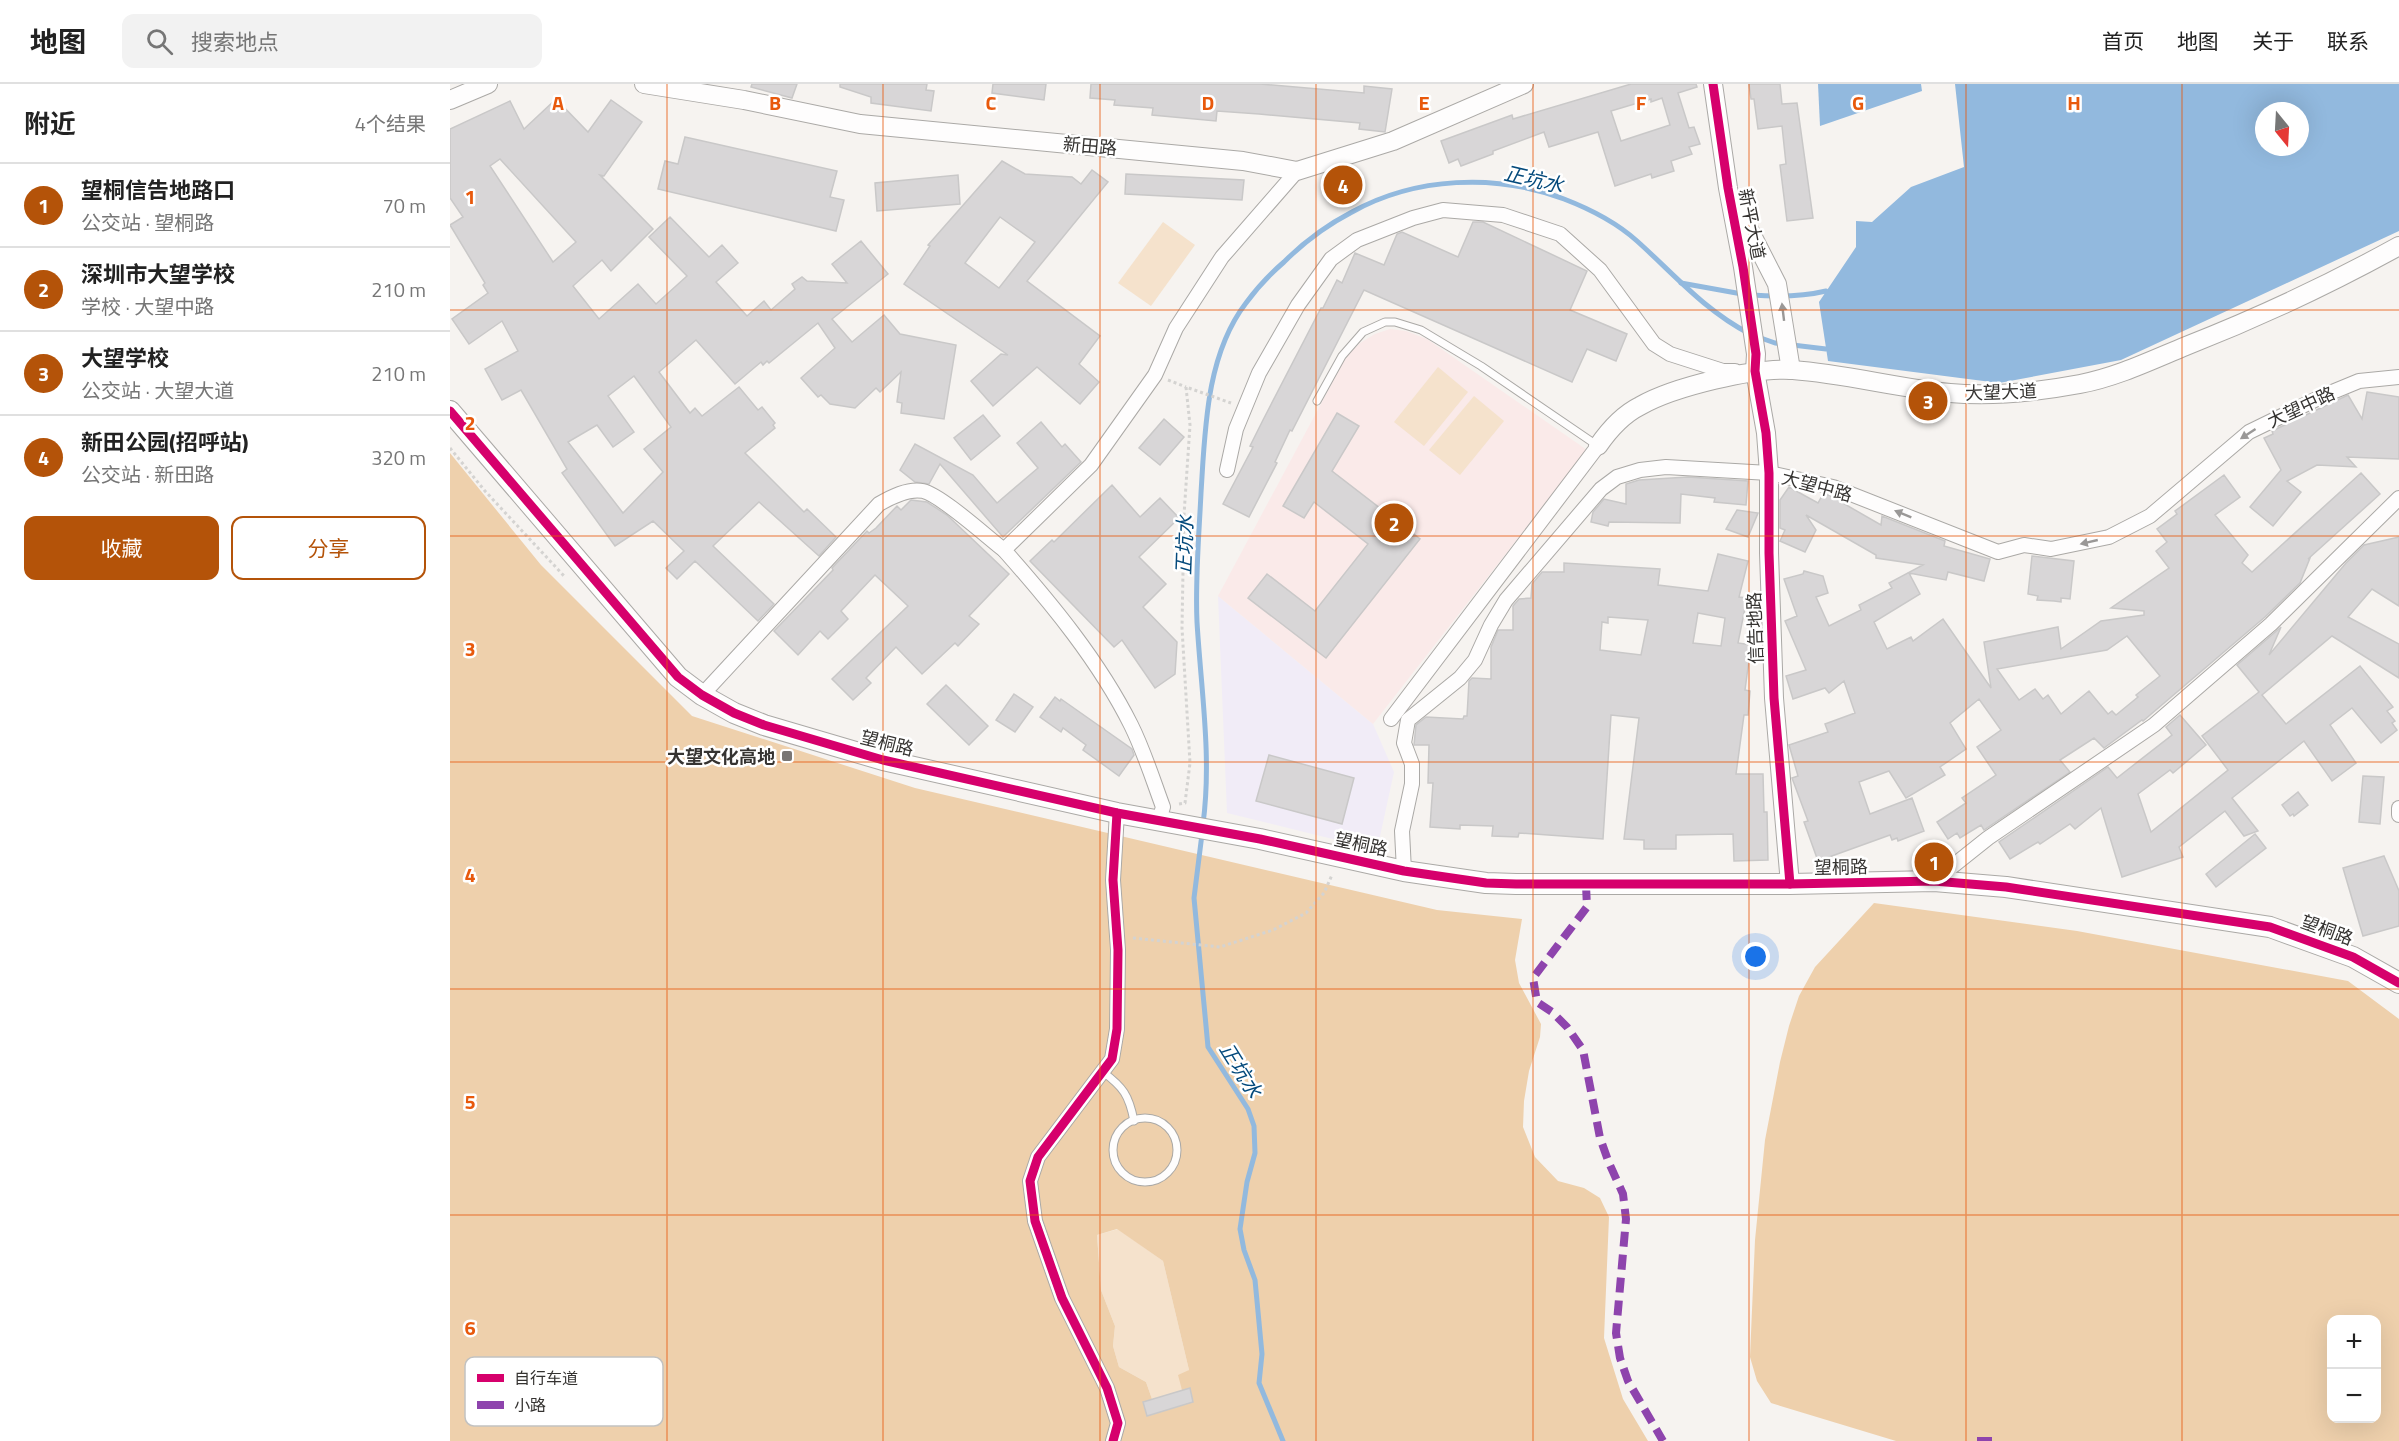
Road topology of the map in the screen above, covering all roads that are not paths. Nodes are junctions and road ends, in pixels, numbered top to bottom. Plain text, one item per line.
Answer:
1 (488, 84) edge
2 (644, 84) edge
3 (1524, 84) edge
4 (1713, 84) edge
5 (450, 100) edge
6 (1297, 171) junction
7 (1728, 189) junction
8 (2397, 250) edge
9 (1790, 362) junction
10 (1755, 363) junction
11 (2399, 377) edge
12 (1317, 401) dead end
13 (450, 411) edge
14 (1598, 446) junction
15 (1227, 470) dead end
16 (1769, 473) junction
17 (2399, 498) edge
18 (1004, 550) junction
19 (702, 695) junction
20 (1391, 719) dead end
21 (2399, 808) edge
22 (1117, 813) junction
23 (2399, 815) edge
24 (1167, 817) junction
25 (1404, 871) junction
26 (1934, 881) junction
27 (1790, 885) junction
28 (2399, 983) edge
29 (1103, 1072) junction
30 (1134, 1121) junction
31 (1113, 1441) edge

1 - 5 street
2 - 6 street, 新田路
3 - 6 street, 新田路
4 - 7 street, 新平大道
6 - 18 street
9 -> 7 street, 新平大道
7 - 10 street, 新平大道
8 - 9 street, 大望大道
9 - 10 street, 大望大道
10 - 14 street, 大望大道
10 - 15 street
10 - 16 street, 信告地路
11 -> 16 street, 大望中路
12 - 14 lane
13 - 19 main road, 望桐路
14 - 20 street
16 - 25 street, 大望中路
16 - 27 street, 信告地路
17 - 26 street
18 - 19 street
18 - 24 street
19 - 22 main road, 望桐路
21 - 23 street
22 - 24 main road, 望桐路
22 - 29 street
24 - 25 main road, 望桐路
25 - 27 main road, 望桐路
26 - 27 main road, 望桐路
26 - 28 main road, 望桐路
29 - 30 lane
29 - 31 street
30 - 30 lane

